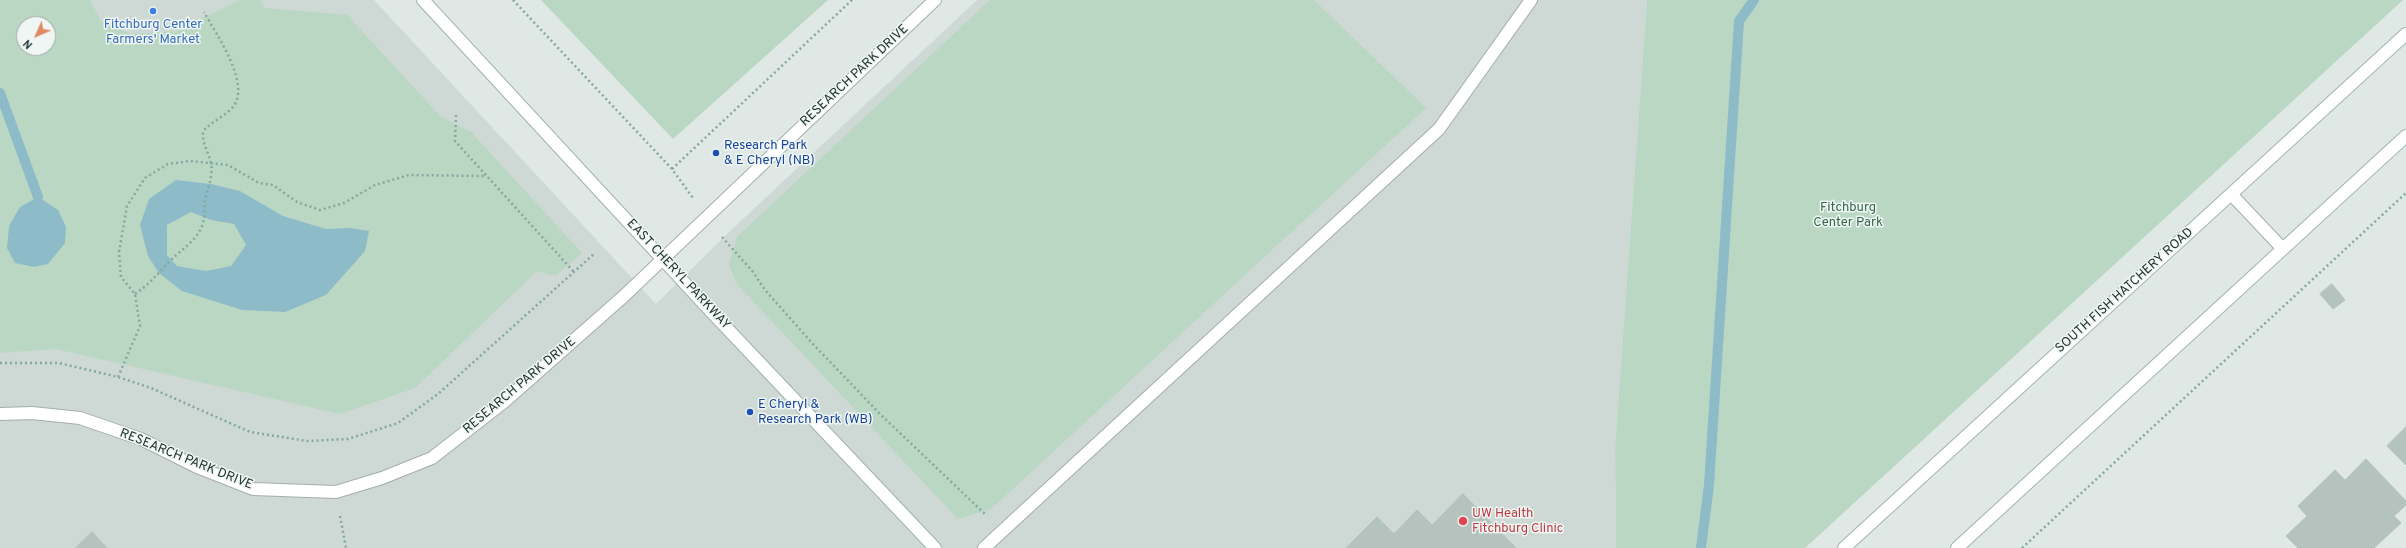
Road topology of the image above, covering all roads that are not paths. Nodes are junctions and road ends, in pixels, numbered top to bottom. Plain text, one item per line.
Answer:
1 (424, 0) edge
2 (935, 0) edge
3 (1532, 0) edge
4 (2406, 34) edge
5 (2406, 136) edge
6 (2231, 194) junction
7 (2282, 248) junction
8 (663, 259) junction
9 (0, 414) edge
10 (935, 548) edge
11 (984, 548) edge
12 (1844, 548) edge
13 (1957, 548) edge

1 - 8 street, EAST CHERYL PARKWAY
2 - 8 street, RESEARCH PARK DRIVE
3 - 11 street
4 - 6 street, SOUTH FISH HATCHERY ROAD
5 - 7 street
6 - 7 street
6 - 12 street, SOUTH FISH HATCHERY ROAD
7 - 13 street
8 - 9 street, RESEARCH PARK DRIVE
8 - 10 street, EAST CHERYL PARKWAY

